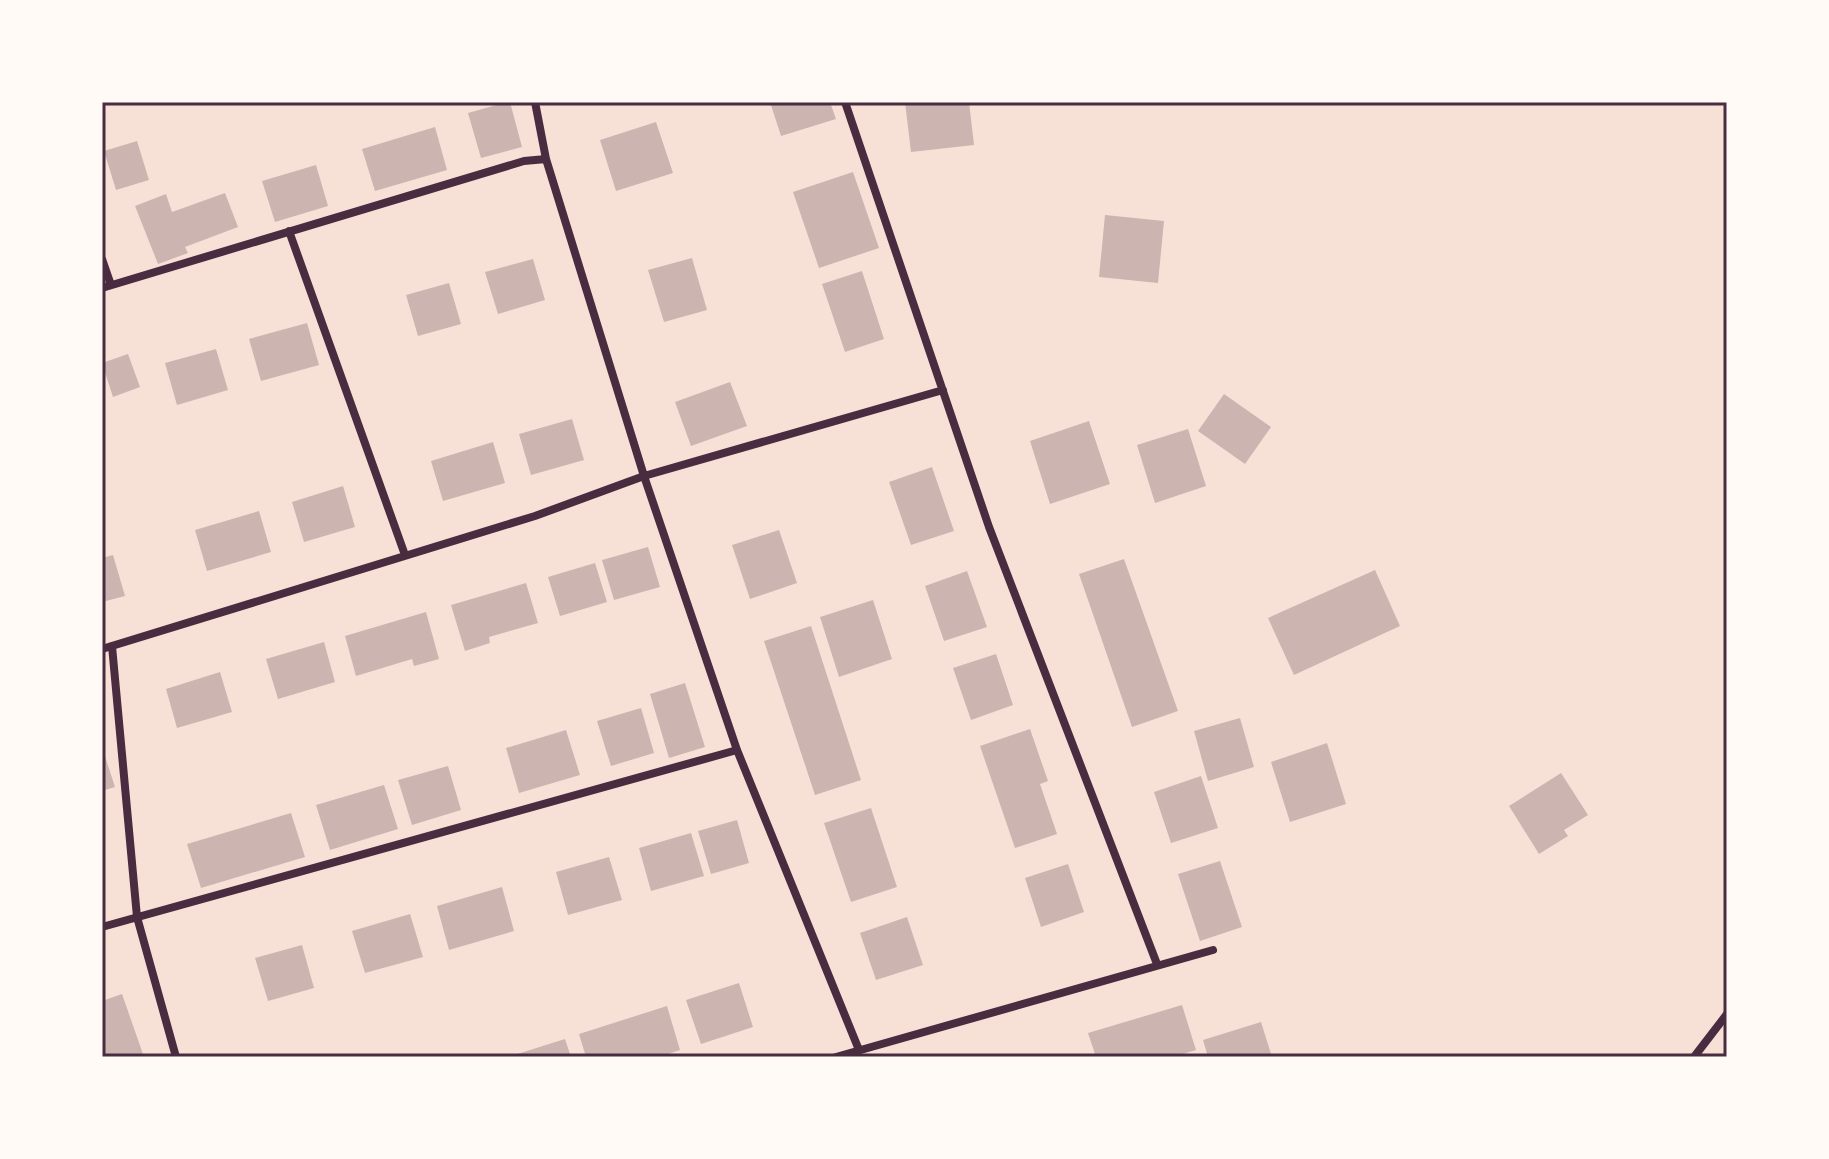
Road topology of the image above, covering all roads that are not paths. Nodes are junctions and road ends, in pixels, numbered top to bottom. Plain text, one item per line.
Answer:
1 (535, 102) edge
2 (845, 102) edge
3 (546, 159) junction
4 (289, 231) junction
5 (102, 259) edge
6 (106, 287) edge
7 (943, 390) junction
8 (644, 476) junction
9 (405, 555) junction
10 (112, 646) junction
11 (102, 649) edge
12 (737, 750) junction
13 (137, 917) junction
14 (102, 927) edge
15 (1213, 950) dead end
16 (1157, 964) junction
17 (1727, 1014) edge
18 (859, 1050) junction
19 (176, 1057) edge
20 (836, 1057) edge
21 (1694, 1057) edge

1 - 3 street
2 - 7 street
3 - 4 street
3 - 8 street
4 - 6 street
4 - 9 street
5 - 6 street
7 - 8 street
7 - 16 street
8 - 9 street
8 - 12 street
9 - 10 street
10 - 11 street
10 - 13 street
12 - 13 street
12 - 18 street
13 - 14 street
13 - 19 street
15 - 16 street
16 - 18 street
17 - 21 street
18 - 20 street

